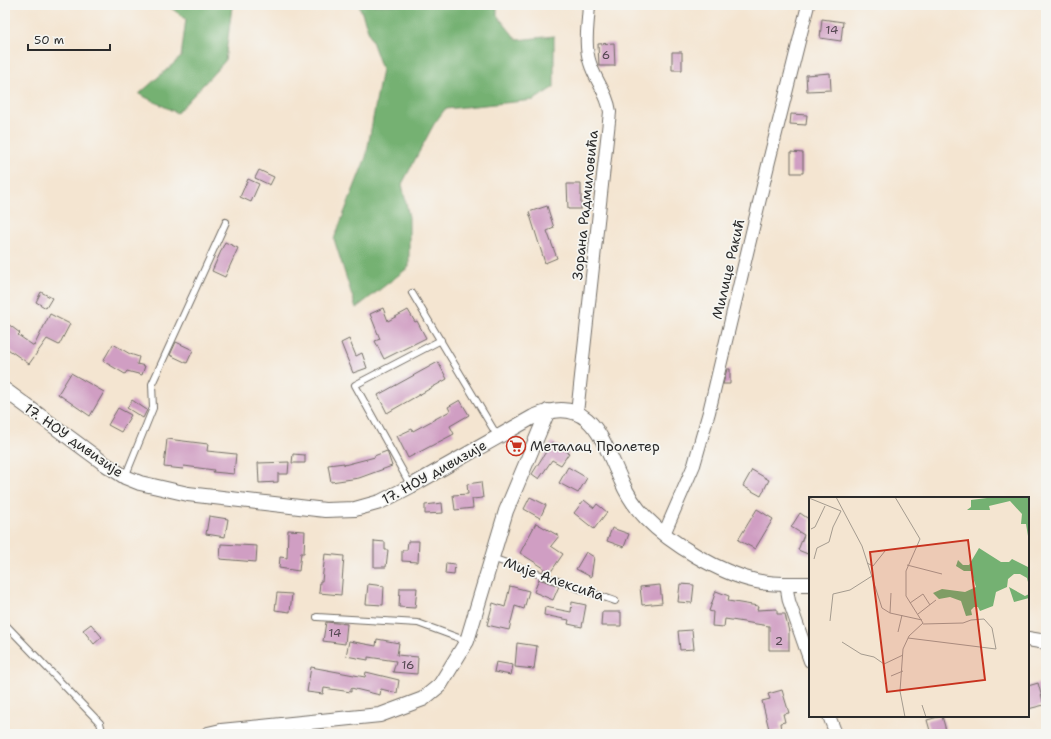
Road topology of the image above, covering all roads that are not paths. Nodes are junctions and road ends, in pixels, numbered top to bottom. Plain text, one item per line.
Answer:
1 (588, 5) edge
2 (808, 5) edge
3 (226, 222) dead end
4 (412, 293) dead end
5 (441, 340) junction
6 (5, 390) edge
7 (548, 411) junction
8 (577, 413) junction
9 (498, 436) junction
10 (125, 476) junction
11 (412, 486) junction
12 (664, 534) junction
13 (492, 558) junction
14 (786, 584) junction
15 (809, 584) edge
16 (615, 601) dead end
17 (317, 617) dead end
18 (5, 624) edge
19 (1029, 639) edge
20 (467, 641) junction
21 (1046, 642) edge
22 (809, 658) edge
23 (829, 717) edge
24 (103, 734) edge
25 (208, 734) edge
26 (836, 734) edge

1 - 8 street, Зорана Радмиловића
2 - 12 street, Милице Ракић
3 - 10 lane
4 - 5 lane
5 - 9 lane
5 - 11 lane
6 - 10 street, 17. НОУ дивизије
7 - 8 street, 17. НОУ дивизије
7 - 9 street, 17. НОУ дивизије
7 - 13 street, Мије Алексића
8 - 12 street, 17. НОУ дивизије
9 - 11 street, 17. НОУ дивизије
10 - 11 street, 17. НОУ дивизије
12 - 14 street, 17. НОУ дивизије
13 - 16 lane, Мије Алексића
13 - 20 street, Мије Алексића
14 - 15 street, 17. НОУ дивизије
14 - 22 street
17 - 20 lane
18 - 24 lane
19 - 21 street
20 - 25 street, Мије Алексића
23 - 26 street

